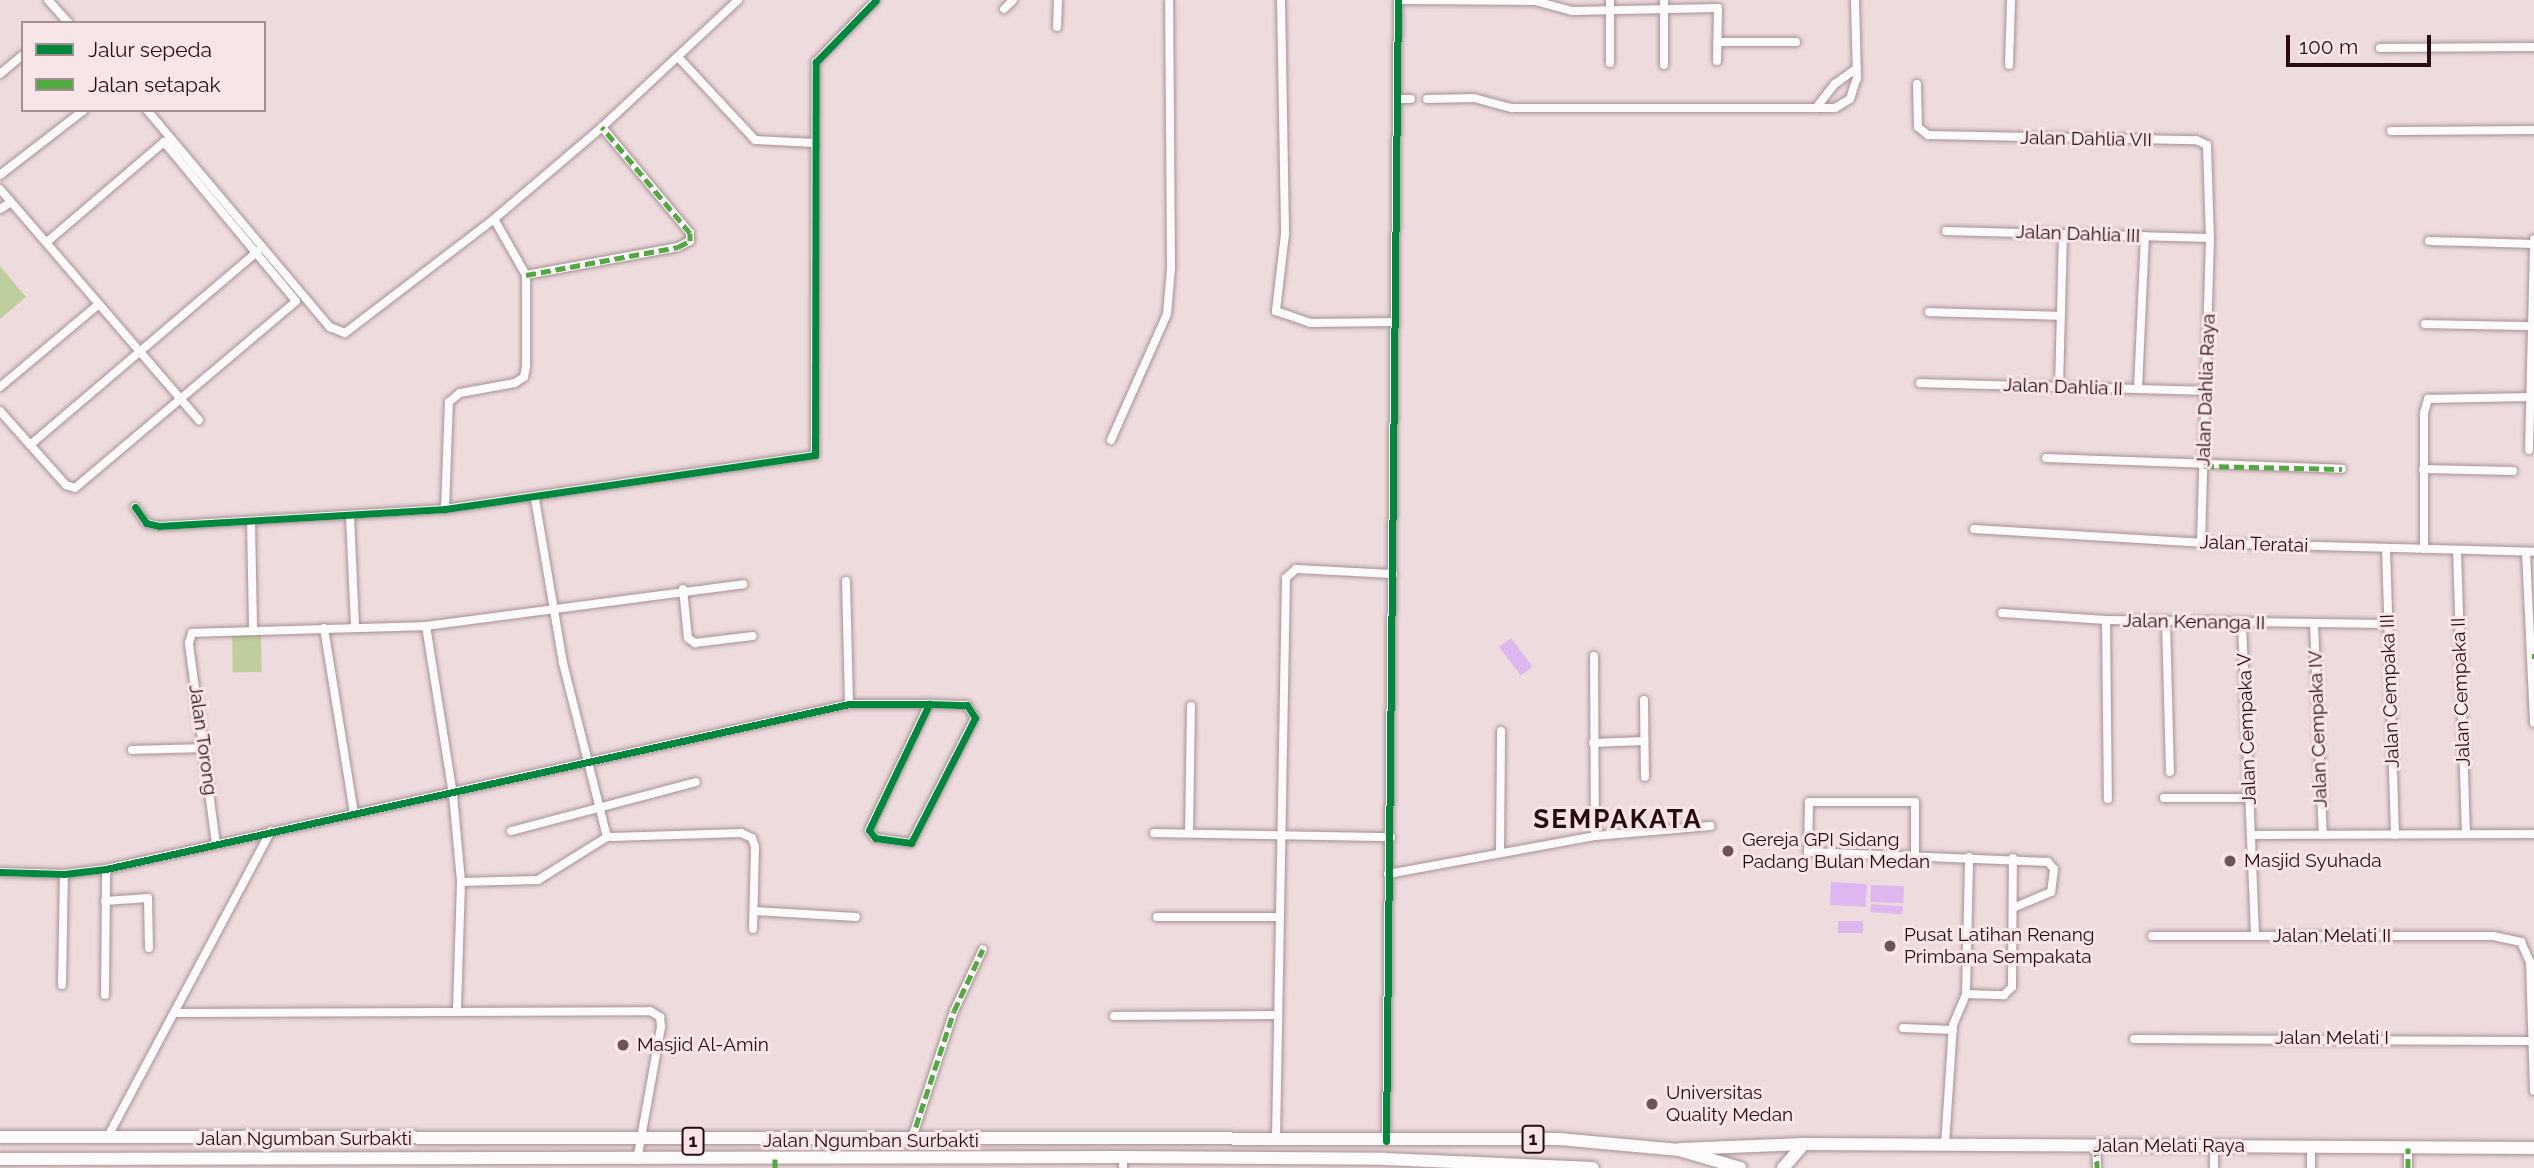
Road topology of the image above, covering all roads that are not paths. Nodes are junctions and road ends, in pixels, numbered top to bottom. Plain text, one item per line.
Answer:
1 (48, 0) edge
2 (738, 0) edge
3 (876, 0) edge
4 (1013, 0) edge
5 (1058, 0) edge
6 (1169, 0) edge
7 (1281, 0) edge
8 (1399, 0) edge
9 (1501, 0) edge
10 (1611, 0) edge
11 (1855, 0) edge
12 (2011, 0) edge
13 (1556, 4) edge
14 (1718, 4) edge
15 (1664, 5) edge
16 (1004, 9) dead end
17 (1610, 11) junction
18 (67, 21) edge
19 (1057, 27) dead end
20 (1717, 42) junction
21 (1796, 42) dead end
22 (2534, 47) edge
23 (2380, 48) dead end
24 (21, 57) edge
25 (678, 57) junction
26 (1717, 61) dead end
27 (1610, 63) dead end
28 (1664, 65) dead end
29 (2009, 65) dead end
30 (1857, 68) junction
31 (0, 74) edge
32 (1917, 83) dead end
33 (1398, 99) junction
34 (1411, 99) dead end
35 (1427, 99) dead end
36 (1816, 108) junction
37 (81, 112) edge
38 (149, 112) edge
39 (602, 127) junction
40 (2534, 130) edge
41 (2391, 131) dead end
42 (815, 143) junction
43 (0, 175) edge
44 (0, 189) edge
45 (10, 202) junction
46 (0, 209) edge
47 (494, 219) junction
48 (1945, 231) dead end
49 (2063, 234) junction
50 (2145, 236) junction
51 (2210, 238) junction
52 (2430, 241) dead end
53 (47, 242) junction
54 (2534, 242) edge
55 (258, 251) junction
56 (526, 275) junction
57 (99, 304) junction
58 (1929, 312) dead end
59 (2061, 316) junction
60 (1393, 322) junction
61 (2425, 324) dead end
62 (2532, 326) junction
63 (139, 350) junction
64 (1920, 383) dead end
65 (0, 387) edge
66 (2059, 387) junction
67 (2138, 389) junction
68 (2206, 391) junction
69 (2528, 397) junction
70 (182, 400) junction
71 (0, 411) edge
72 (199, 420) dead end
73 (1111, 440) dead end
74 (30, 445) junction
75 (2529, 450) dead end
76 (2046, 458) dead end
77 (2204, 466) junction
78 (2342, 469) dead end
79 (2423, 469) junction
80 (2513, 471) dead end
81 (535, 499) junction
82 (135, 507) dead end
83 (445, 509) junction
84 (349, 516) junction
85 (251, 521) junction
86 (1973, 529) dead end
87 (2201, 543) junction
88 (2386, 548) junction
89 (2424, 549) junction
90 (2457, 550) junction
91 (2530, 552) edge
92 (1393, 574) junction
93 (846, 581) dead end
94 (743, 584) dead end
95 (683, 589) junction
96 (552, 609) junction
97 (2002, 613) dead end
98 (2106, 620) junction
99 (2166, 621) junction
100 (2242, 623) junction
101 (2314, 624) junction
102 (2387, 624) junction
103 (355, 626) junction
104 (426, 626) junction
105 (324, 628) junction
106 (253, 630) junction
107 (753, 636) dead end
108 (1594, 656) dead end
109 (2533, 656) edge
110 (1644, 700) dead end
111 (849, 704) junction
112 (929, 704) junction
113 (1191, 706) dead end
114 (2534, 723) edge
115 (1502, 731) dead end
116 (1644, 741) junction
117 (1593, 743) junction
118 (204, 748) junction
119 (132, 750) dead end
120 (585, 763) junction
121 (2170, 772) dead end
122 (1645, 777) dead end
123 (695, 782) dead end
124 (453, 795) junction
125 (2164, 798) dead end
126 (2249, 798) junction
127 (2108, 799) dead end
128 (597, 808) junction
129 (354, 814) junction
130 (1711, 825) dead end
131 (271, 831) junction
132 (511, 831) dead end
133 (1154, 833) dead end
134 (1189, 833) junction
135 (2466, 834) junction
136 (2534, 834) edge
137 (1281, 835) junction
138 (2251, 835) junction
139 (2323, 835) junction
140 (2395, 835) junction
141 (1595, 836) junction
142 (607, 837) junction
143 (1391, 837) junction
144 (216, 844) junction
145 (1500, 852) junction
146 (1915, 855) junction
147 (1969, 857) junction
148 (2012, 858) junction
149 (106, 869) junction
150 (0, 873) edge
151 (64, 874) junction
152 (1388, 874) junction
153 (461, 882) junction
154 (105, 901) junction
155 (2013, 908) junction
156 (754, 911) junction
157 (856, 917) dead end
158 (1157, 917) dead end
159 (1279, 918) junction
160 (753, 929) dead end
161 (2152, 936) dead end
162 (2255, 936) junction
163 (149, 948) dead end
164 (983, 949) dead end
165 (62, 985) dead end
166 (1966, 994) junction
167 (105, 995) dead end
168 (457, 1012) junction
169 (174, 1013) junction
170 (1278, 1015) junction
171 (1114, 1016) dead end
172 (1903, 1028) dead end
173 (1952, 1030) junction
174 (2134, 1039) dead end
175 (2530, 1041) junction
176 (2534, 1091) edge
177 (6, 1137) edge
178 (107, 1138) junction
179 (1276, 1140) junction
180 (640, 1141) junction
181 (911, 1141) junction
182 (1385, 1141) junction
183 (1804, 1144) junction
184 (1945, 1145) junction
185 (2096, 1146) junction
186 (2214, 1146) junction
187 (2311, 1147) junction
188 (2408, 1148) junction
189 (2534, 1148) edge
190 (1679, 1150) junction
191 (6, 1159) edge
192 (637, 1160) junction
193 (1123, 1162) edge
194 (165, 1163) edge
195 (214, 1163) edge
196 (308, 1163) edge
197 (393, 1163) edge
198 (476, 1163) edge
199 (775, 1163) edge
200 (900, 1163) edge
201 (990, 1163) edge
202 (1594, 1168) edge
203 (1740, 1168) edge
204 (1783, 1168) edge
205 (2097, 1168) edge
206 (2214, 1168) edge
207 (2311, 1168) edge
208 (2408, 1168) edge

1 - 18 street
2 - 25 street
3 - 42 street
4 - 16 street
5 - 19 street
6 - 73 street
7 - 60 street
8 - 9 street
8 - 33 street
9 - 13 street
10 - 17 street
11 - 30 street
12 - 29 street
13 - 17 street
14 - 15 street
14 - 20 street
15 - 17 street
15 - 28 street
17 - 27 street
20 - 21 street
20 - 26 street
22 - 23 street
24 - 31 street
25 - 39 street
25 - 42 street
30 - 36 street
30 - 36 street
32 - 51 street, Jalan Dahlia VII
33 - 34 street
33 - 60 street
35 - 36 street
37 - 43 street
38 - 47 street
39 - 47 street
39 - 56 street
40 - 41 street
42 - 81 street
44 - 45 street
45 - 46 street
45 - 53 street
47 - 56 street
48 - 49 street, Jalan Dahlia III
49 - 50 street, Jalan Dahlia III
49 - 59 street
50 - 51 street, Jalan Dahlia III
50 - 67 street
51 - 68 street, Jalan Dahlia Raya
52 - 54 street
53 - 55 street
53 - 57 street
54 - 62 street
55 - 63 street
55 - 70 street
56 - 83 street
57 - 63 street
57 - 65 street
58 - 59 street
59 - 66 street
60 - 92 street
61 - 62 street
62 - 69 street
63 - 70 street
63 - 74 street
64 - 66 street, Jalan Dahlia II
66 - 67 street, Jalan Dahlia II
67 - 68 street, Jalan Dahlia II
68 - 77 street, Jalan Dahlia Raya
69 - 75 street
69 - 79 street
70 - 72 street
70 - 74 street
71 - 74 street
76 - 77 street
77 - 78 street
77 - 87 street, Jalan Dahlia Raya
79 - 80 street
79 - 89 street
81 - 83 street
81 - 96 street
82 - 85 street
83 - 84 street
84 - 85 street
84 - 103 street
85 - 106 street
86 - 87 street, Jalan Teratai
87 - 88 street, Jalan Teratai
88 - 89 street, Jalan Teratai
88 - 102 street, Jalan Cempaka III
89 - 90 street, Jalan Teratai
90 - 91 street, Jalan Teratai
90 - 135 street, Jalan Cempaka II
91 - 109 street
92 - 137 street
92 - 143 street
93 - 111 street
94 - 95 street
95 - 96 street
95 - 107 street
96 - 104 street
96 - 120 street
97 - 98 street, Jalan Kenanga II
98 - 99 street, Jalan Kenanga II
98 - 127 street
99 - 100 street, Jalan Kenanga II
99 - 121 street
100 - 101 street, Jalan Kenanga II
100 - 126 street, Jalan Cempaka V
101 - 102 street, Jalan Kenanga II
101 - 139 street, Jalan Cempaka IV
102 - 140 street, Jalan Cempaka III
103 - 104 street
103 - 105 street
104 - 124 street
105 - 106 street
105 - 129 street
106 - 118 street, Jalan Torong
108 - 117 street
109 - 114 street
110 - 116 street
111 - 112 street
111 - 120 street
112 - 112 street
113 - 134 street
115 - 145 street
116 - 117 street
116 - 122 street
117 - 141 street
118 - 119 street
118 - 144 street, Jalan Torong
120 - 124 street
120 - 128 street
123 - 128 street
124 - 129 street
124 - 153 street
125 - 126 street
126 - 138 street, Jalan Cempaka V
128 - 132 street
128 - 142 street
129 - 131 street
130 - 141 street
131 - 144 street
131 - 169 street
133 - 134 street
134 - 137 street
135 - 136 street
135 - 140 street
137 - 143 street
137 - 159 street
138 - 139 street
138 - 162 street, Jalan Cempaka V
139 - 140 street
141 - 145 street
142 - 153 street
142 - 156 street
143 - 152 street
144 - 149 street
145 - 152 street
146 - 146 street
146 - 147 street
147 - 148 street
147 - 166 street
148 - 155 street
148 - 155 street
149 - 151 street
149 - 154 street
150 - 151 street
151 - 165 street
152 - 182 street
153 - 168 street
154 - 163 street
154 - 167 street
155 - 166 street
156 - 157 street
156 - 160 street
158 - 159 street
159 - 170 street
161 - 162 street, Jalan Melati II
162 - 175 street, Jalan Melati II
164 - 181 street
166 - 173 street
168 - 169 street
168 - 180 street
169 - 178 street
170 - 171 street
170 - 179 street
172 - 173 street
173 - 184 street
174 - 175 street, Jalan Melati I
175 - 176 street
177 - 178 main road, Jalan Ngumban Surbakti / 1
177 - 191 main road
178 - 180 main road, Jalan Ngumban Surbakti / 1
179 - 181 main road, Jalan Ngumban Surbakti / 1
179 - 182 main road, Jalan Ngumban Surbakti / 1
180 - 181 main road, Jalan Ngumban Surbakti / 1
180 - 192 street
182 - 190 main road, Jalan Ngumban Surbakti / 1
183 - 184 main road, Jalan Melati Raya
183 - 190 main road, Jalan Melati Raya
183 - 204 main road
184 - 185 main road, Jalan Melati Raya
185 - 186 main road, Jalan Melati Raya
185 - 205 street
186 - 187 main road, Jalan Melati Raya
186 - 206 street
187 - 188 main road, Jalan Melati Raya
187 - 207 street
188 - 189 main road, Jalan Melati Raya
188 - 208 street
190 - 203 main road, Jalan Ngumban Surbakti / 1
191 - 194 main road, Jalan Ngumban Surbakti / 1
192 - 198 main road, Jalan Ngumban Surbakti / 1
192 - 199 main road, Jalan Ngumban Surbakti / 1
193 - 201 main road, Jalan Ngumban Surbakti / 1
193 - 202 main road, Jalan Ngumban Surbakti / 1
194 - 195 main road, Jalan Ngumban Surbakti / 1
195 - 196 main road, Jalan Ngumban Surbakti / 1
196 - 197 main road, Jalan Ngumban Surbakti / 1
197 - 198 main road, Jalan Ngumban Surbakti / 1
199 - 200 main road, Jalan Ngumban Surbakti / 1
200 - 201 main road, Jalan Ngumban Surbakti / 1

